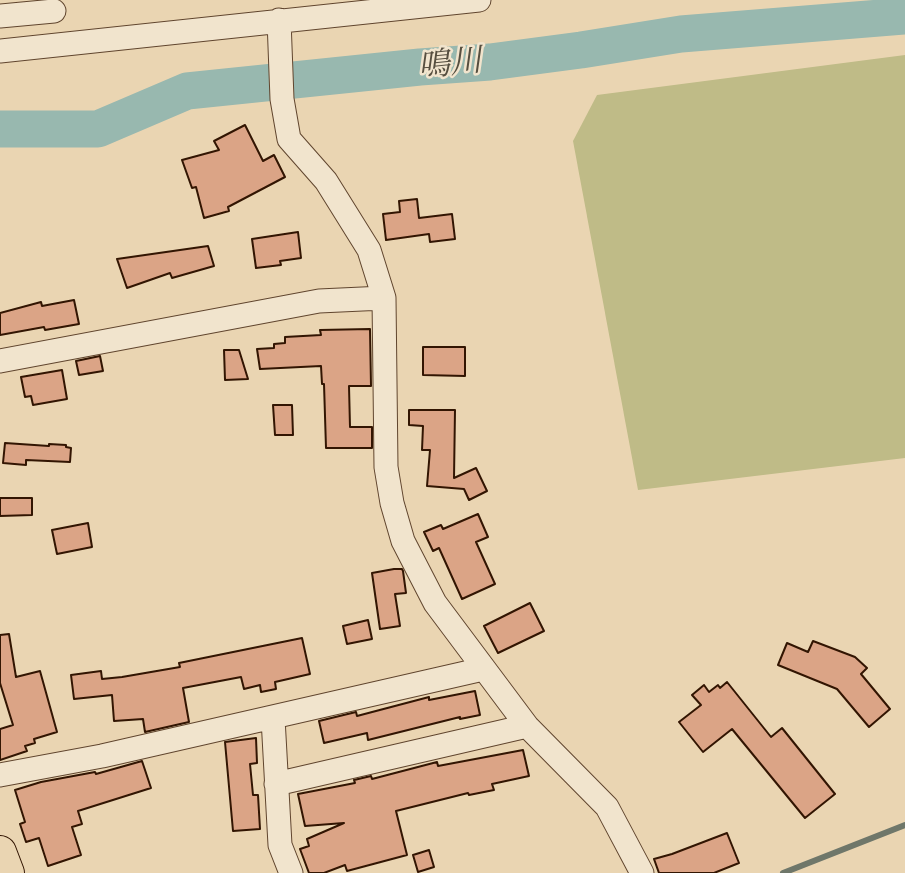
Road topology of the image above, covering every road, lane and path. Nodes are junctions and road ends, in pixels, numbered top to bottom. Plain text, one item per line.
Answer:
1 (479, 0) edge
2 (54, 11) dead end
3 (290, 13) edge
4 (0, 16) edge
5 (0, 51) edge
6 (384, 298) junction
7 (0, 361) edge
8 (483, 669) junction
9 (273, 718) junction
10 (527, 726) junction
11 (0, 775) edge
12 (276, 784) junction
13 (0, 852) edge
14 (8, 873) edge
15 (291, 873) edge
16 (642, 873) edge

1 - 3 street
2 - 4 street
3 - 5 street
3 - 6 street
6 - 7 street
6 - 8 street
8 - 9 street
8 - 10 street
9 - 11 street
9 - 12 street
10 - 12 street
10 - 16 street
12 - 15 street
13 - 14 highway

